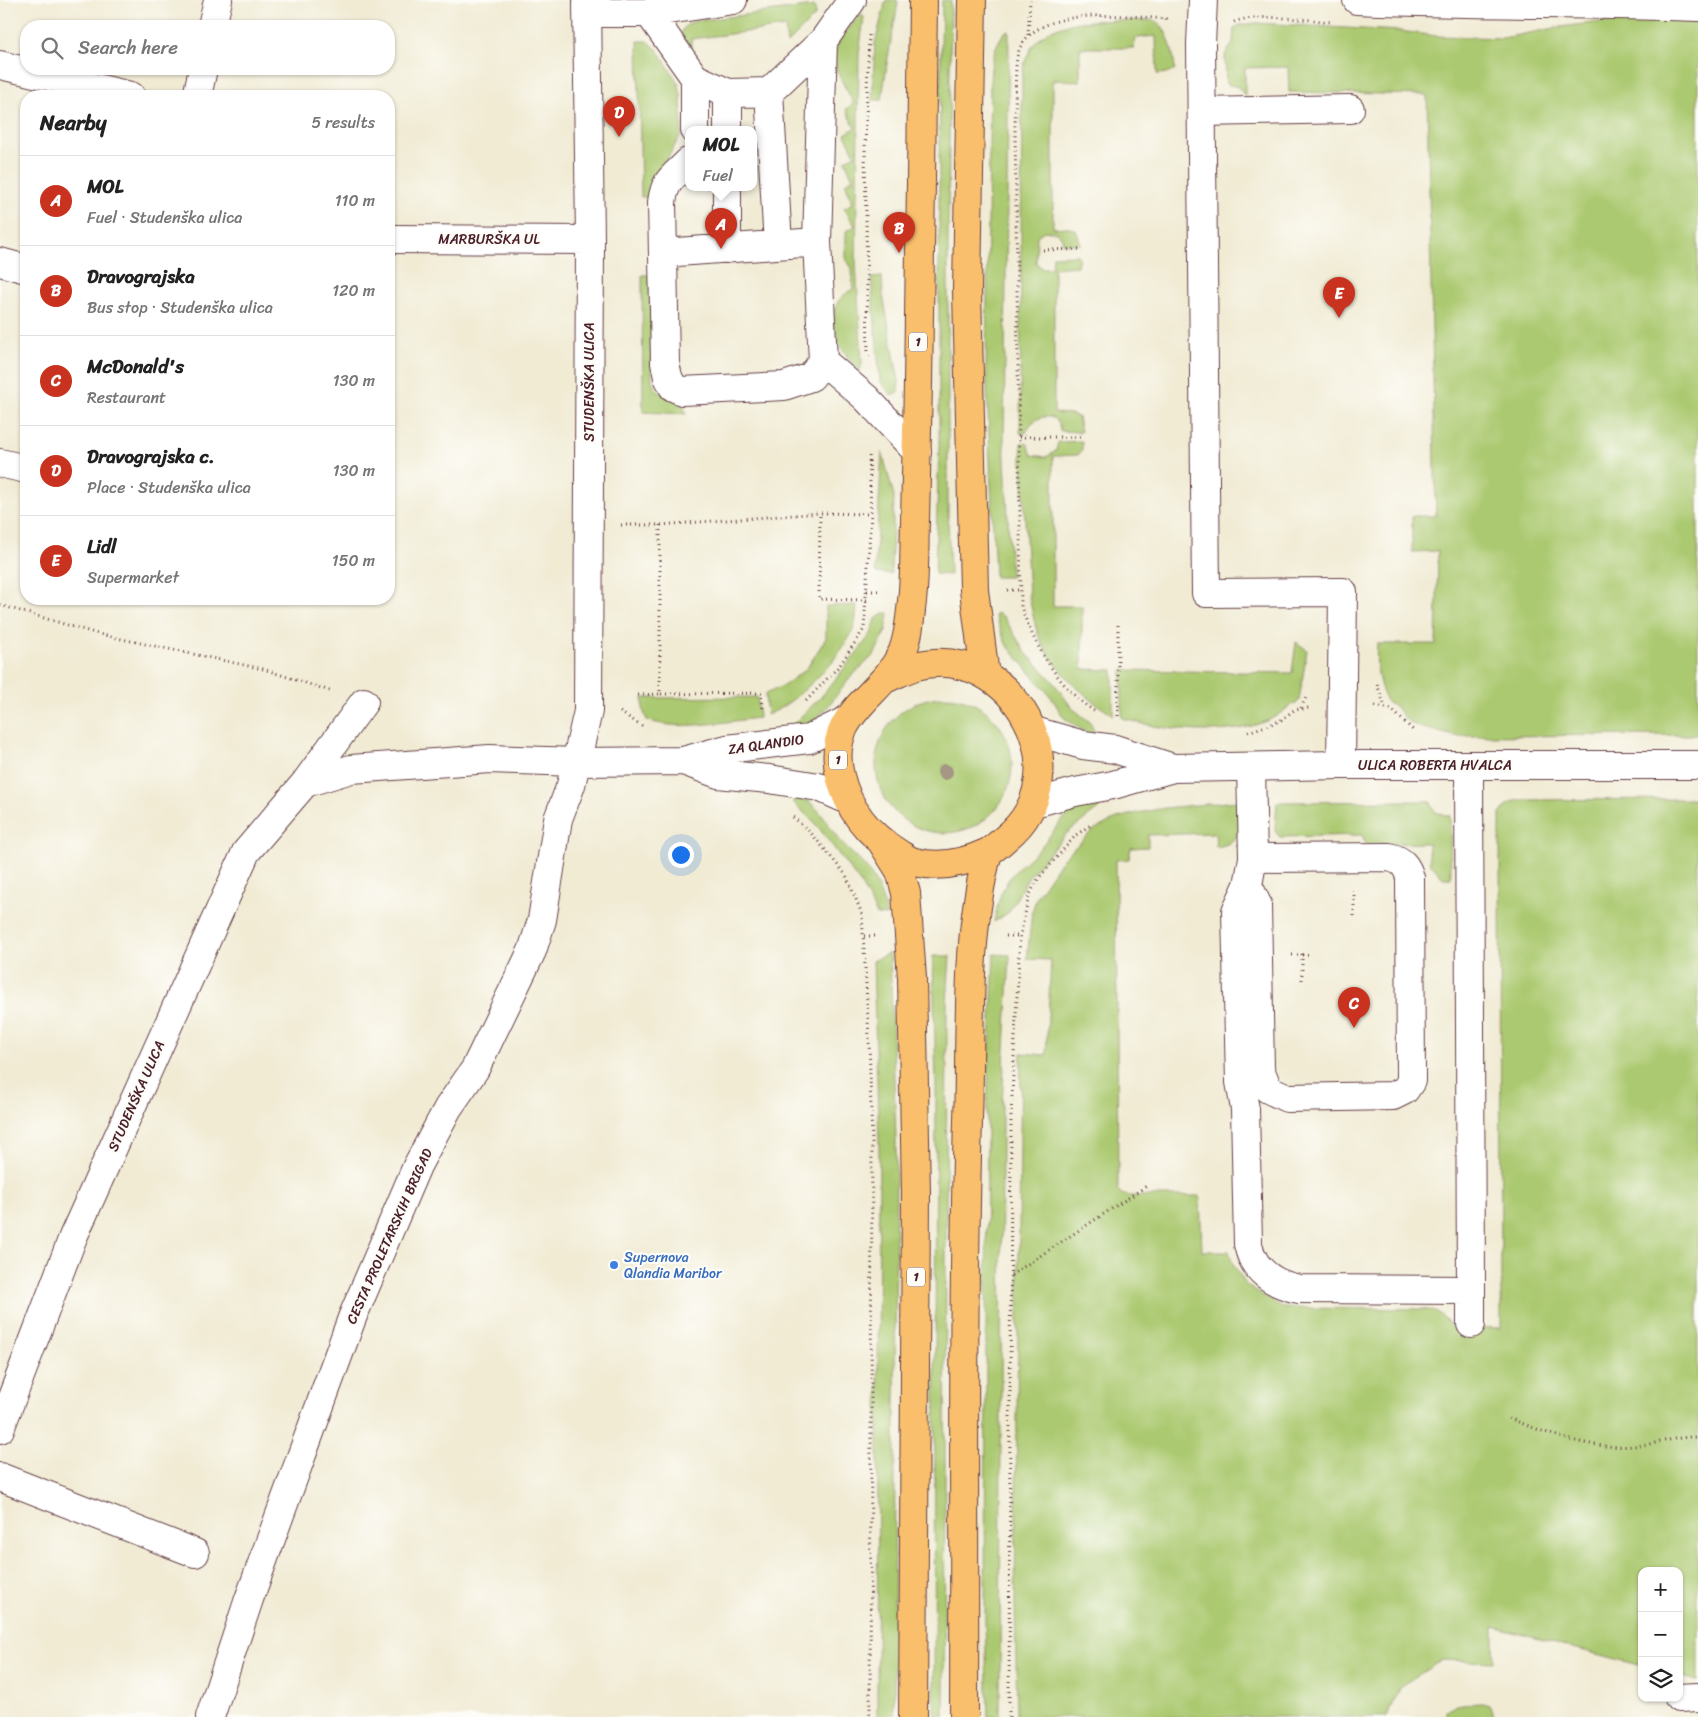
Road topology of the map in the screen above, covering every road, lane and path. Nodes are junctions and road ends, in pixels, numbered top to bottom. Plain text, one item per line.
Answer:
1 (218, 0) edge
2 (733, 0) edge
3 (852, 0) edge
4 (924, 0) edge
5 (972, 0) edge
6 (1030, 0) edge
7 (1203, 0) edge
8 (1357, 0) edge
9 (1538, 1) edge
10 (587, 6) edge
11 (1698, 7) edge
12 (649, 13) junction
13 (213, 20) edge
14 (1334, 22) dead end
15 (1169, 27) dead end
16 (1229, 29) dead end
17 (869, 34) dead end
18 (1028, 35) junction
19 (822, 41) junction
20 (0, 65) edge
21 (20, 70) edge
22 (42, 75) edge
23 (201, 75) edge
24 (695, 78) junction
25 (106, 90) edge
26 (198, 90) edge
27 (769, 92) junction
28 (728, 93) junction
29 (1350, 109) dead end
30 (1202, 112) junction
31 (695, 126) edge
32 (728, 126) edge
33 (685, 165) edge
34 (728, 191) edge
35 (395, 239) edge
36 (590, 240) junction
37 (818, 242) junction
38 (778, 246) junction
39 (727, 249) junction
40 (1080, 249) dead end
41 (1043, 250) dead end
42 (663, 253) junction
43 (0, 262) edge
44 (20, 267) edge
45 (823, 360) junction
46 (868, 360) dead end
47 (1019, 437) junction
48 (1082, 437) dead end
49 (867, 444) dead end
50 (917, 452) junction
51 (0, 463) edge
52 (20, 468) edge
53 (820, 513) junction
54 (870, 514) junction
55 (589, 525) junction
56 (660, 525) junction
57 (866, 600) junction
58 (0, 605) edge
59 (1118, 625) dead end
60 (985, 675) junction
61 (885, 679) junction
62 (762, 693) dead end
63 (638, 694) dead end
64 (660, 694) junction
65 (364, 702) joint
66 (800, 705) dead end
67 (1380, 706) dead end
68 (1301, 708) dead end
69 (1095, 712) dead end
70 (846, 720) junction
71 (1115, 726) dead end
72 (1034, 731) junction
73 (1239, 734) dead end
74 (1422, 734) dead end
75 (684, 761) junction
76 (577, 762) junction
77 (1698, 765) edge
78 (1340, 766) junction
79 (1469, 766) junction
80 (1251, 767) junction
81 (1172, 768) junction
82 (305, 783) junction
83 (848, 800) junction
84 (1034, 803) junction
85 (791, 815) dead end
86 (1098, 820) dead end
87 (883, 843) junction
88 (988, 852) junction
89 (1253, 858) junction
90 (1354, 882) dead end
91 (1248, 886) junction
92 (1354, 919) dead end
93 (1302, 954) dead end
94 (1302, 983) dead end
95 (1148, 1185) dead end
96 (1011, 1276) junction
97 (1471, 1290) junction
98 (1471, 1324) dead end
99 (1509, 1418) dead end
100 (0, 1429) edge
101 (1698, 1437) edge
102 (0, 1477) edge
103 (195, 1552) dead end
104 (1698, 1697) edge
105 (1683, 1698) edge
106 (210, 1717) edge
107 (870, 1717) edge
108 (913, 1717) edge
109 (964, 1717) edge
110 (1009, 1717) edge

1 - 13 street
2 - 12 street
3 - 19 street
4 - 50 main road, 1
5 - 60 main road
6 - 18 path
7 - 30 street
8 - 9 street
9 - 11 street
10 - 12 street
10 - 36 street, STUDENŠKA ULICA
12 - 24 street
14 - 16 path
15 - 18 path
17 - 46 path
18 - 47 path
19 - 27 street
19 - 37 street
20 - 21 street
22 - 25 street
23 - 26 street
24 - 28 street
24 - 31 street
27 - 28 street
27 - 38 street
28 - 32 street
29 - 30 street
30 - 78 street
33 - 42 street
34 - 39 street
35 - 36 street, MARBURŠKA UL
36 - 55 street, STUDENŠKA ULICA
37 - 38 street
37 - 45 street
38 - 39 street
39 - 42 street
40 - 41 path
42 - 45 street
43 - 44 street
45 - 50 street
47 - 48 path
47 - 69 path
49 - 54 path
50 - 61 main road, 1
51 - 52 street
53 - 54 path
53 - 56 path
53 - 57 path
54 - 57 path
55 - 56 path
55 - 76 street, STUDENŠKA ULICA
56 - 64 path
57 - 66 path
58 - 65 path
59 - 71 path
60 - 61 main road
60 - 72 main road
61 - 70 main road, 1
62 - 64 path
63 - 64 path
65 - 82 street, STUDENŠKA ULICA
67 - 74 path
68 - 73 path
70 - 75 street, ZA QLANDIO
70 - 83 main road, 1
72 - 81 street
72 - 84 main road
75 - 76 street, ZA QLANDIO
75 - 83 street, ZA QLANDIO
76 - 82 street, ZA QLANDIO
76 - 106 street, CESTA PROLETARSKIH BRIGAD
77 - 79 street, ULICA ROBERTA HVALCA
78 - 79 street, ULICA ROBERTA HVALCA
78 - 80 street, ULICA ROBERTA HVALCA
79 - 97 street
80 - 81 street, ULICA ROBERTA HVALCA
80 - 89 street
81 - 84 street
82 - 100 street, STUDENŠKA ULICA
83 - 87 main road, 1
84 - 88 main road
85 - 107 path
86 - 96 path
87 - 88 main road
87 - 108 main road, 1
88 - 109 main road
89 - 91 street
89 - 91 street
90 - 92 path
91 - 97 street
93 - 94 path
95 - 96 path
96 - 110 path
97 - 98 street
99 - 101 path
102 - 103 street
104 - 105 street

